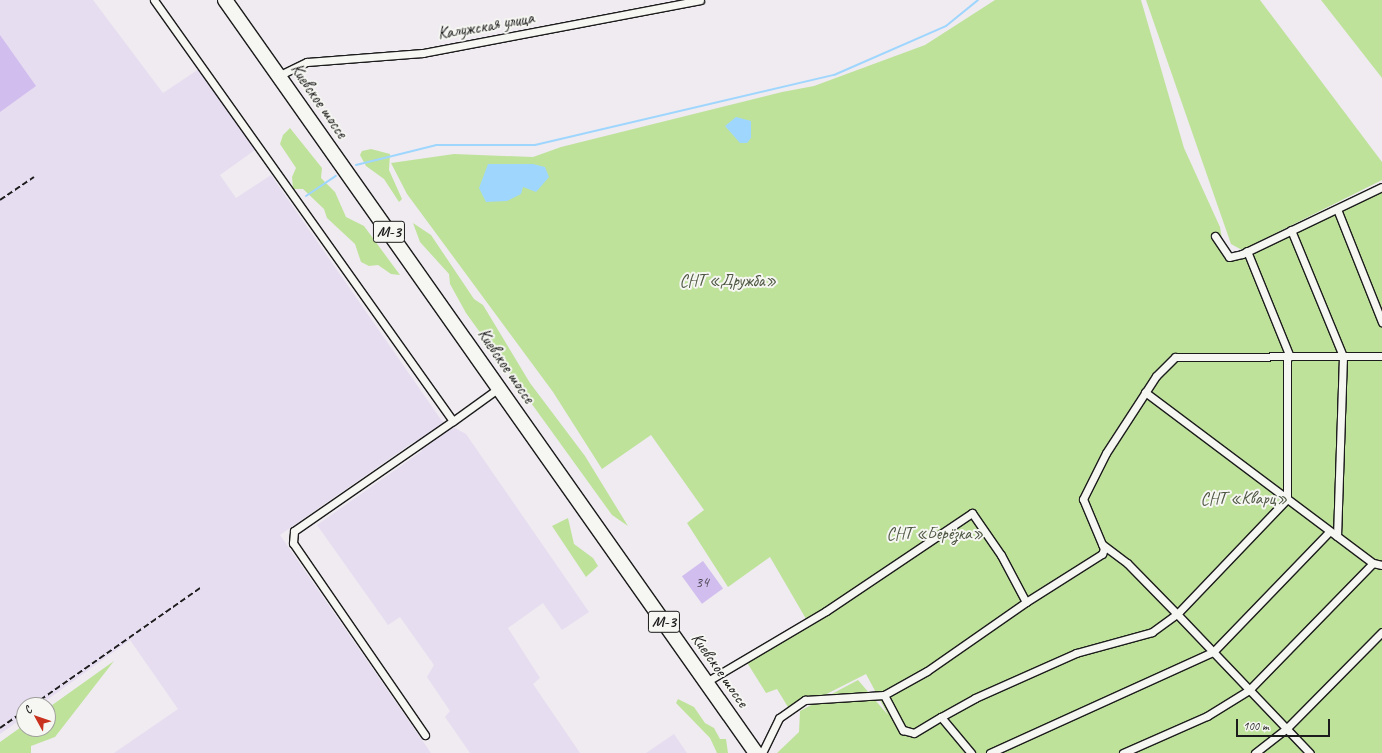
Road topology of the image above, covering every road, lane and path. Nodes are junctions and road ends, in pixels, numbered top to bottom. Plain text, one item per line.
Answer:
1 (154, 0) edge
2 (700, 0) edge
3 (231, 3) edge
4 (278, 76) junction
5 (1382, 187) edge
6 (1337, 208) junction
7 (1291, 230) junction
8 (1215, 236) dead end
9 (1247, 251) junction
10 (1382, 322) edge
11 (1343, 356) junction
12 (1382, 356) edge
13 (1288, 357) junction
14 (499, 388) junction
15 (1145, 392) junction
16 (453, 420) junction
17 (1287, 499) junction
18 (1333, 534) junction
19 (1102, 544) junction
20 (1373, 563) junction
21 (1382, 565) edge
22 (1026, 602) junction
23 (1177, 614) junction
24 (1382, 632) edge
25 (1213, 652) junction
26 (706, 682) junction
27 (1249, 690) junction
28 (884, 695) junction
29 (941, 717) junction
30 (1286, 728) junction
31 (425, 735) dead end
32 (756, 753) edge
33 (762, 753) edge
34 (971, 753) edge
35 (990, 753) edge
36 (1124, 753) edge
37 (1255, 753) edge
38 (1310, 753) edge

1 - 16 street
2 - 4 street, Калужская улица
3 - 4 highway, Киевское шоссе / М-3
4 - 14 highway, Киевское шоссе / М-3
5 - 6 street
6 - 7 street
6 - 10 street
7 - 9 street
7 - 11 street
8 - 9 street
9 - 13 street
11 - 12 street
11 - 13 street
11 - 18 street
13 - 15 street
13 - 17 street
14 - 16 street
14 - 26 highway, Киевское шоссе / М-3
15 - 17 street
15 - 19 street
16 - 31 street
17 - 18 street
17 - 23 street
18 - 20 street
18 - 25 street
19 - 22 street
19 - 23 street
20 - 21 street
20 - 27 street
22 - 26 street
22 - 28 street
23 - 25 street
23 - 29 street
24 - 30 street
25 - 27 street
25 - 35 street
26 - 32 highway, Киевское шоссе / М-3
27 - 30 street
27 - 36 street
28 - 29 street
28 - 33 street
29 - 34 street
30 - 37 street
30 - 38 street

